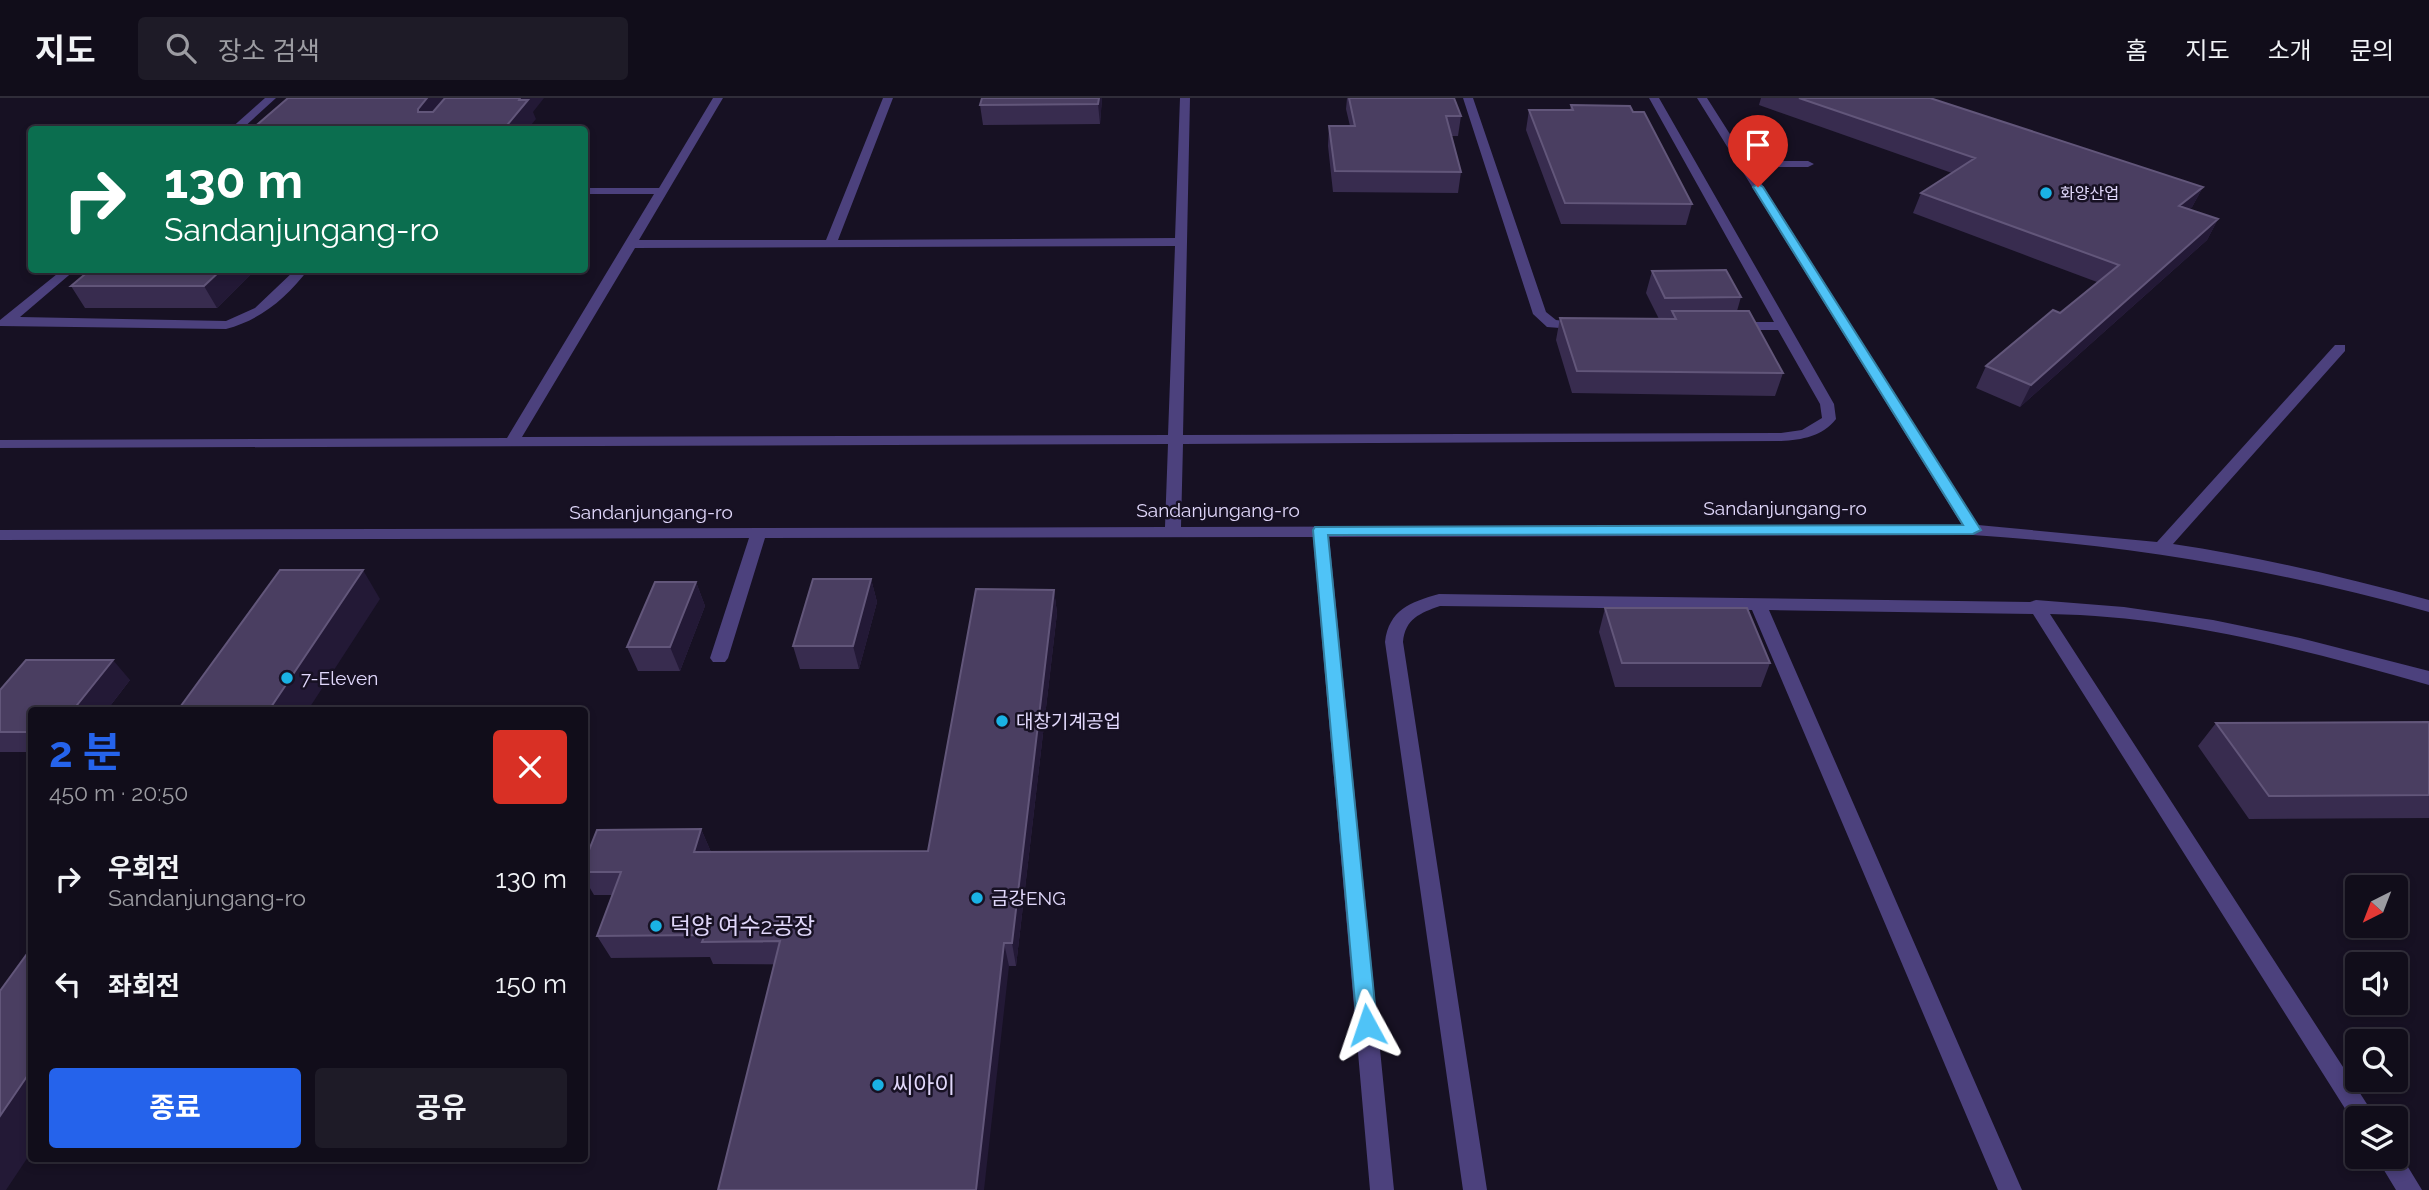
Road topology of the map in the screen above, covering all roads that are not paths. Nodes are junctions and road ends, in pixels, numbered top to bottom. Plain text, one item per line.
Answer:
1 (271, 98) edge
2 (718, 98) edge
3 (888, 98) edge
4 (1185, 98) edge
5 (1468, 98) edge
6 (1654, 98) edge
7 (1702, 98) edge
8 (239, 126) edge
9 (1744, 164) junction
10 (1808, 164) dead end
11 (588, 191) edge
12 (662, 191) junction
13 (1181, 242) junction
14 (630, 244) junction
15 (830, 244) junction
16 (65, 273) edge
17 (299, 273) edge
18 (4, 325) edge
19 (1784, 326) junction
20 (1597, 327) edge
21 (1717, 327) edge
22 (2340, 348) dead end
23 (1176, 440) junction
24 (512, 442) junction
25 (0, 444) edge
26 (1320, 530) junction
27 (1973, 530) junction
28 (1173, 531) junction
29 (759, 532) junction
30 (0, 535) edge
31 (2162, 546) junction
32 (1757, 603) junction
33 (2036, 606) junction
34 (2429, 606) edge
35 (719, 657) dead end
36 (2429, 678) edge
37 (2356, 1106) edge
38 (2396, 1169) edge
39 (1382, 1190) edge
40 (1475, 1190) edge
41 (2010, 1190) edge
42 (2410, 1190) edge

1 - 8 street
2 - 12 street
3 - 15 street
4 - 13 street
5 - 20 street
6 - 19 street
7 - 9 street
9 - 10 street
9 - 27 street
11 - 12 street
12 - 14 street
13 - 15 street
13 - 23 street
14 - 15 street
14 - 24 street
16 - 18 street
17 - 18 street
19 - 21 street
19 - 23 street
22 - 31 street
23 - 24 street
23 - 28 street
24 - 25 street
26 - 27 street, Sandanjungang-ro
26 - 28 street, Sandanjungang-ro
26 - 39 street
27 - 31 street, Sandanjungang-ro
28 - 29 street, Sandanjungang-ro
29 - 30 street, Sandanjungang-ro
29 - 35 street
31 - 34 street, Sandanjungang-ro
32 - 33 street
32 - 40 street
32 - 41 street
33 - 36 street
33 - 37 street
38 - 42 street

